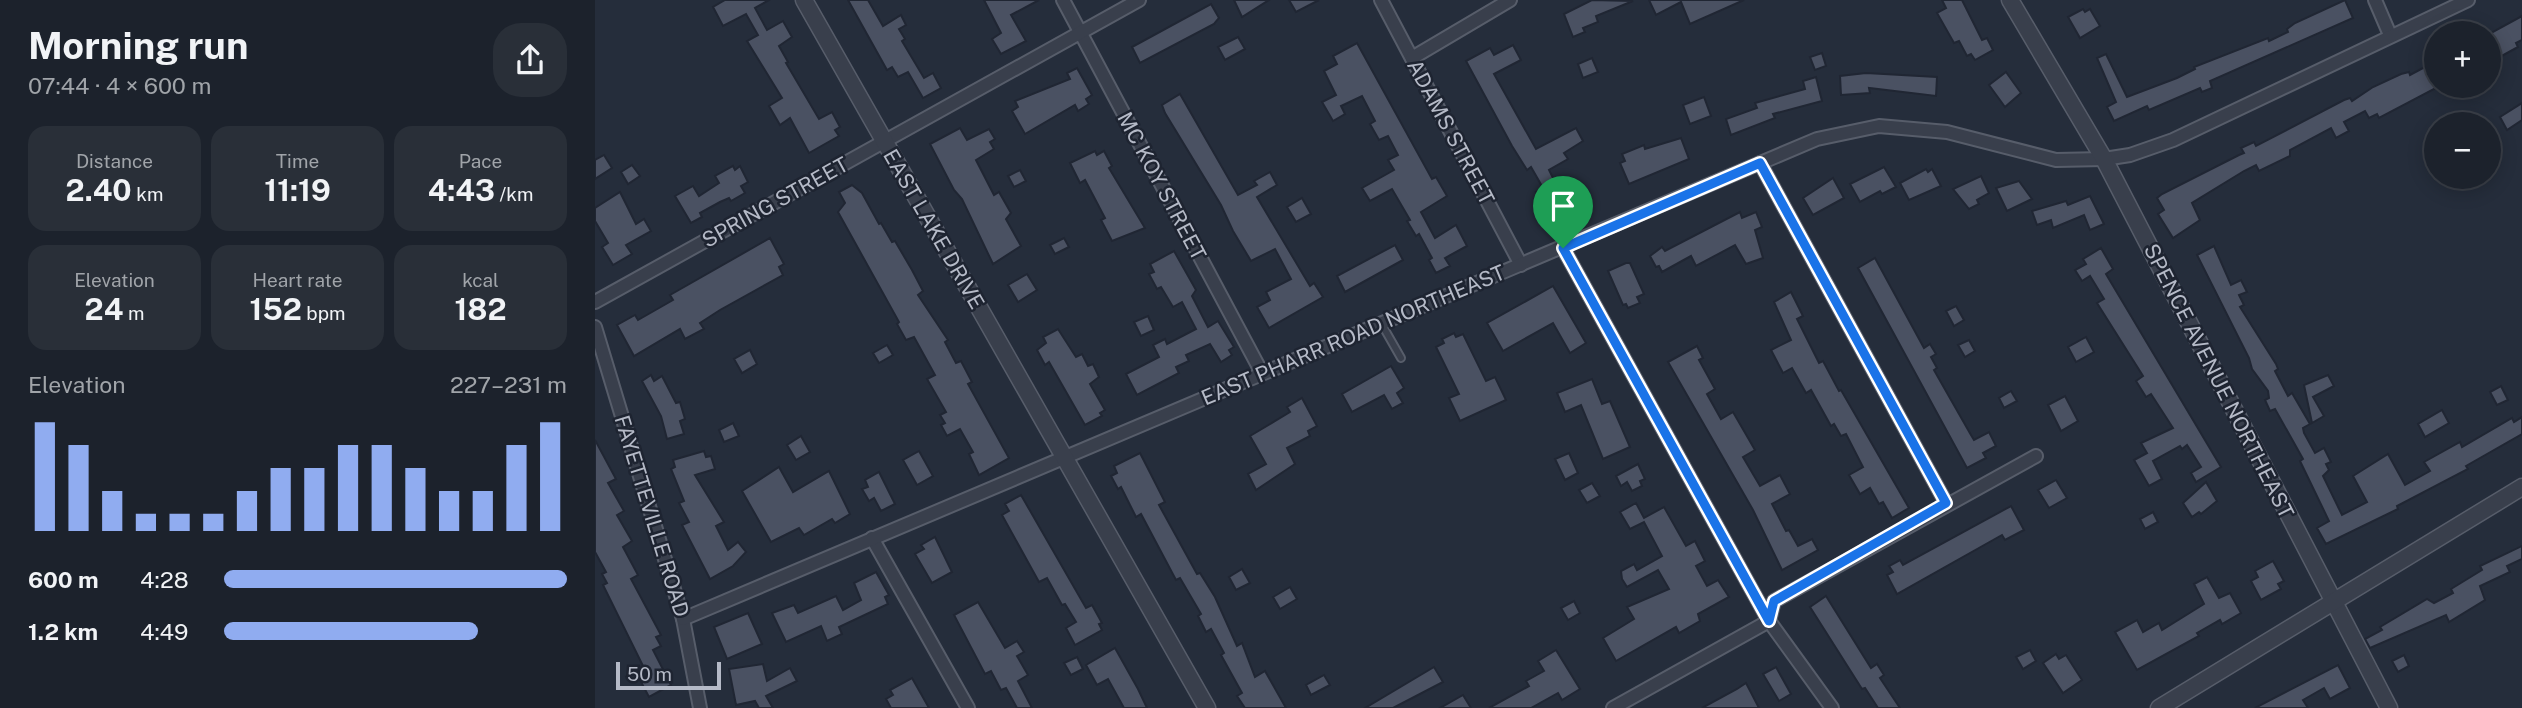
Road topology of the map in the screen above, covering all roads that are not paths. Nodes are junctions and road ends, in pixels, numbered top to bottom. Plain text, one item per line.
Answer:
1 (804, 0) edge
2 (1063, 0) edge
3 (1139, 0) edge
4 (1381, 0) edge
5 (1510, 0) edge
6 (2010, 0) edge
7 (2375, 0) edge
8 (2468, 0) edge
9 (1080, 33) junction
10 (2390, 35) junction
11 (1412, 58) junction
12 (885, 142) junction
13 (2104, 159) junction
14 (1760, 163) junction
15 (1563, 248) junction
16 (1521, 265) junction
17 (595, 302) edge
18 (1381, 323) junction
19 (595, 327) edge
20 (1401, 358) dead end
21 (1262, 373) junction
22 (2036, 456) dead end
23 (1065, 458) junction
24 (2522, 487) edge
25 (1946, 503) junction
26 (872, 538) junction
27 (2332, 603) junction
28 (683, 618) junction
29 (1769, 621) junction
30 (700, 708) edge
31 (968, 708) edge
32 (1207, 708) edge
33 (1613, 708) edge
34 (1832, 708) edge
35 (2159, 708) edge
36 (2389, 708) edge

1 - 12 street, EAST LAKE DRIVE
2 - 9 street, MC KOY STREET
3 - 9 street, SPRING STREET
4 - 11 street, ADAMS STREET
5 - 11 street
6 - 13 street, SPENCE AVENUE NORTHEAST
7 - 10 street
8 - 10 street, EAST PHARR ROAD NORTHEAST
9 - 12 street, SPRING STREET
9 - 21 street, MC KOY STREET
10 - 13 street, EAST PHARR ROAD NORTHEAST
11 - 16 street, ADAMS STREET
12 - 17 street, SPRING STREET
12 - 23 street, EAST LAKE DRIVE
13 - 14 street, EAST PHARR ROAD NORTHEAST
13 - 27 street, SPENCE AVENUE NORTHEAST
14 - 15 street, EAST PHARR ROAD NORTHEAST
14 - 25 street
15 - 16 street, EAST PHARR ROAD NORTHEAST
15 - 29 street
16 - 18 street, EAST PHARR ROAD NORTHEAST
18 - 20 lane
18 - 21 street, EAST PHARR ROAD NORTHEAST
19 - 28 street, FAYETTEVILLE ROAD
21 - 23 street, EAST PHARR ROAD NORTHEAST
22 - 25 street
23 - 26 street, EAST PHARR ROAD NORTHEAST
23 - 32 street, EAST LAKE DRIVE
24 - 27 street
25 - 29 street
26 - 28 street, EAST PHARR ROAD NORTHEAST
26 - 31 street
27 - 35 street
27 - 36 street, SPENCE AVENUE NORTHEAST
28 - 30 street, FAYETTEVILLE ROAD
29 - 33 street
29 - 34 street

